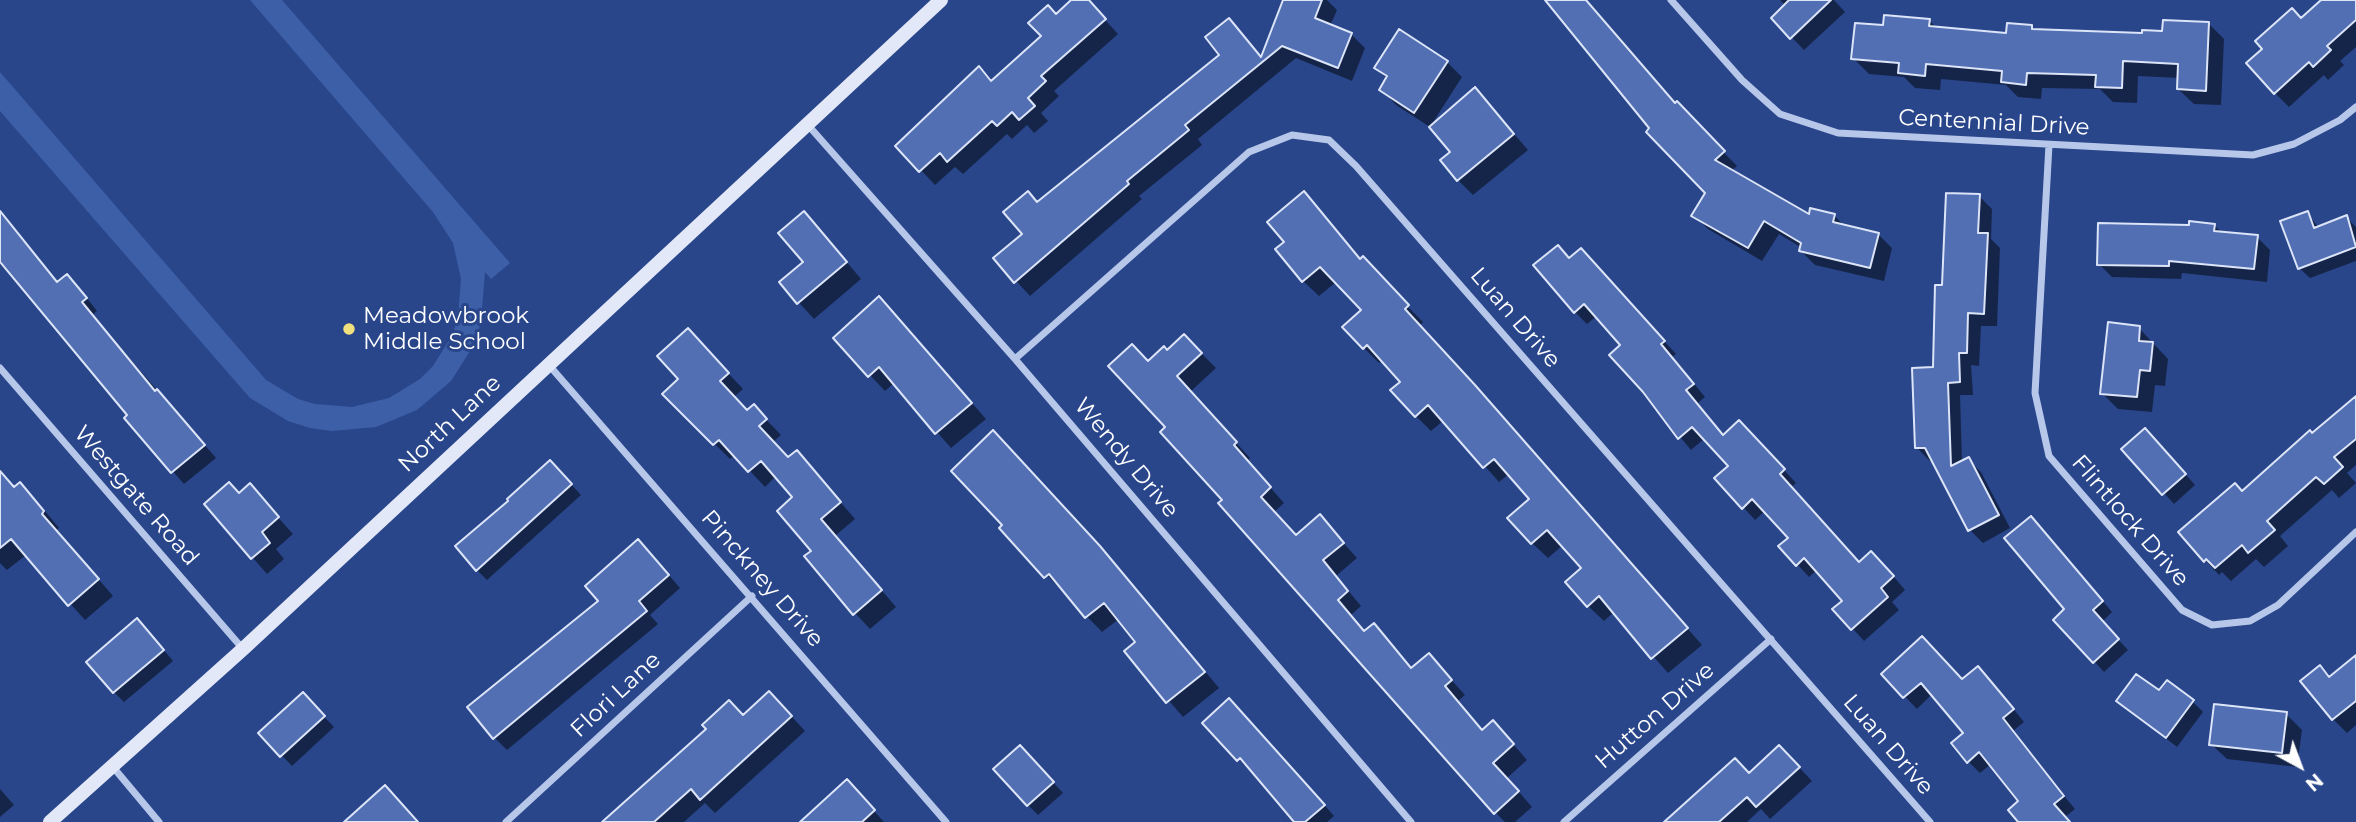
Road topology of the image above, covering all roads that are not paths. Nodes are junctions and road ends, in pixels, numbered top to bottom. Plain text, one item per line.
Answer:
1 (941, 0) edge
2 (1671, 0) edge
3 (2356, 107) edge
4 (807, 123) junction
5 (2049, 145) junction
6 (1015, 359) junction
7 (547, 363) junction
8 (0, 368) edge
9 (2356, 532) edge
10 (752, 596) junction
11 (1771, 639) junction
12 (243, 649) junction
13 (113, 767) junction
14 (50, 822) edge
15 (159, 822) edge
16 (506, 822) edge
17 (946, 822) edge
18 (1411, 822) edge
19 (1564, 822) edge
20 (1930, 822) edge

1 - 4 street, North Lane
2 - 5 street, Centennial Drive
3 - 5 street, Centennial Drive
4 - 6 street, Wendy Drive
4 - 7 street, North Lane
5 - 9 street, Flintlock Drive
6 - 11 street, Luan Drive
6 - 18 street, Wendy Drive
7 - 10 street, Pinckney Drive
7 - 12 street, North Lane
8 - 12 street, Westgate Road
10 - 16 street, Flori Lane
10 - 17 street, Pinckney Drive
11 - 19 street, Hutton Drive
11 - 20 street, Luan Drive
12 - 13 street, North Lane
13 - 14 street, North Lane
13 - 15 street

